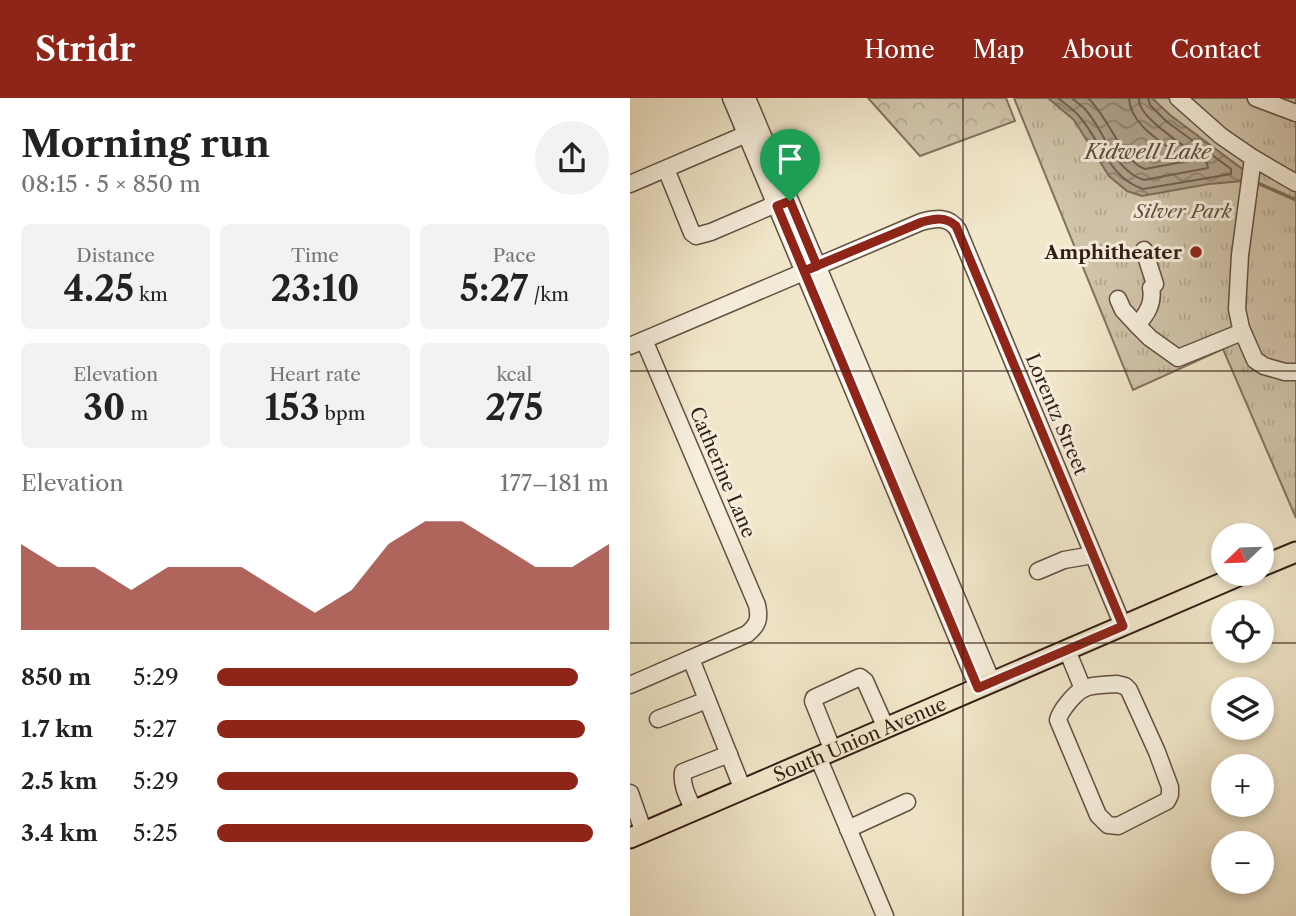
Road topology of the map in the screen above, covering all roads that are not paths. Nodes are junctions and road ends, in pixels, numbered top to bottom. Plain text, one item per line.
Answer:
1 (731, 98) edge
2 (747, 98) edge
3 (1178, 98) edge
4 (1256, 98) edge
5 (1296, 113) edge
6 (753, 132) junction
7 (666, 169) junction
8 (1252, 172) junction
9 (1296, 183) edge
10 (630, 184) edge
11 (781, 204) junction
12 (1144, 250) dead end
13 (810, 269) junction
14 (1118, 299) dead end
15 (1137, 325) junction
16 (1242, 332) junction
17 (637, 343) edge
18 (1296, 372) edge
19 (1296, 552) edge
20 (1093, 555) junction
21 (1274, 561) edge
22 (1038, 571) dead end
23 (1215, 586) edge
24 (1123, 626) junction
25 (1067, 650) junction
26 (691, 659) junction
27 (630, 685) edge
28 (985, 685) junction
29 (1083, 689) junction
30 (707, 700) junction
31 (658, 719) dead end
32 (886, 728) junction
33 (729, 754) junction
34 (826, 754) junction
35 (743, 790) junction
36 (630, 793) edge
37 (907, 802) dead end
38 (694, 811) junction
39 (848, 829) junction
40 (637, 835) edge
41 (885, 916) edge

1 - 6 street
2 - 6 street
3 - 8 street
4 - 5 street
6 - 7 street
6 - 11 street
7 - 10 street
7 - 11 street
8 - 9 street
8 - 16 street
11 - 13 street
12 - 15 street
13 - 17 street
13 - 20 street, Lorentz Street
13 - 28 street
14 - 15 street
15 - 16 street
16 - 18 street
17 - 26 street, Catherine Lane
19 - 21 main road
20 - 22 street
20 - 24 street, Lorentz Street
23 - 24 main road, South Union Avenue
24 - 25 main road, South Union Avenue
25 - 28 main road, South Union Avenue
25 - 29 street
26 - 27 street
26 - 30 street
28 - 32 main road, South Union Avenue
29 - 29 street
30 - 31 street
30 - 33 street
32 - 34 main road, South Union Avenue
32 - 34 street
33 - 35 street
33 - 38 street
34 - 35 main road, South Union Avenue
34 - 39 street
35 - 38 main road, South Union Avenue
36 - 40 street
37 - 39 street
38 - 40 main road, South Union Avenue
39 - 41 street

